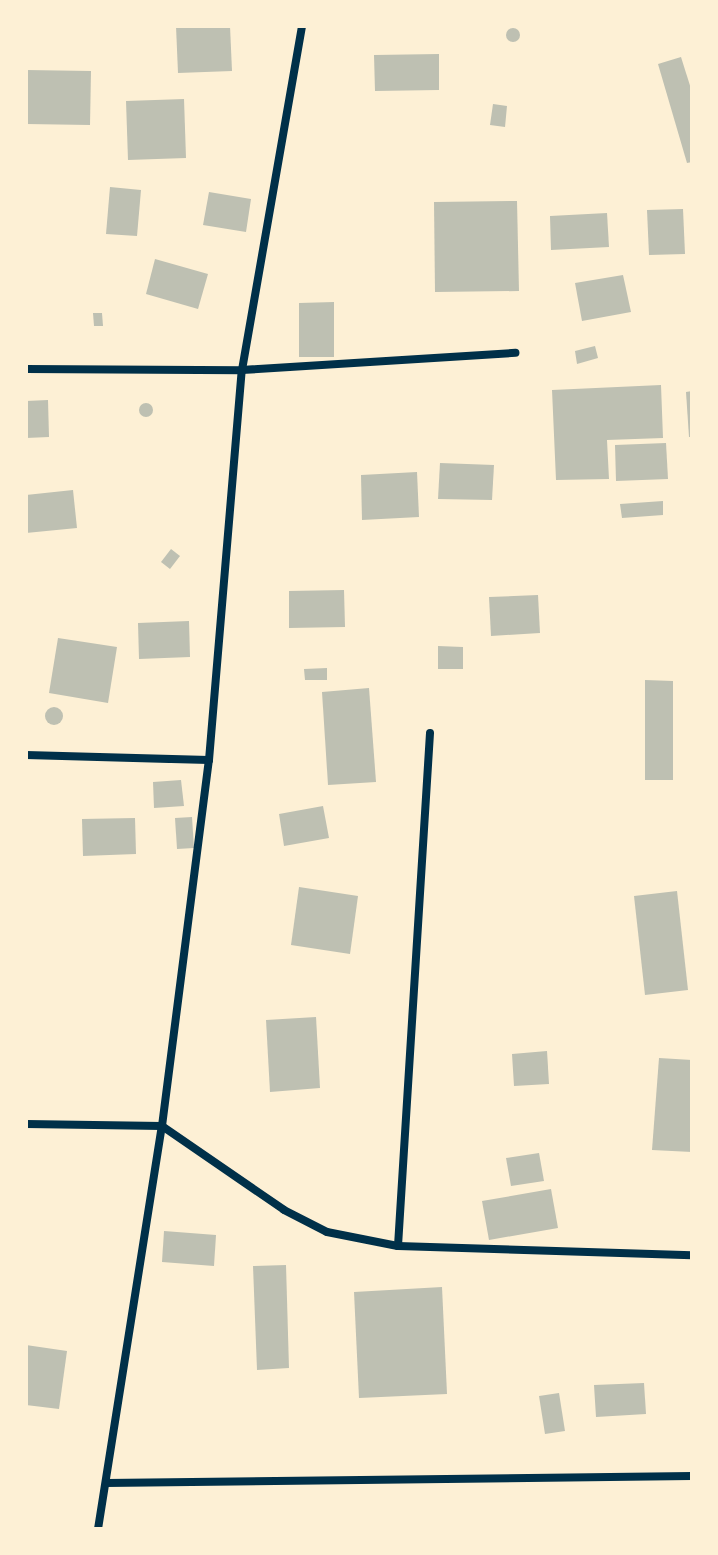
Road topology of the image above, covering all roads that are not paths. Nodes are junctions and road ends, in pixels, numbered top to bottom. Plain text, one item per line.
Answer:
1 (302, 26) edge
2 (515, 353) dead end
3 (26, 369) edge
4 (242, 370) junction
5 (430, 733) dead end
6 (26, 755) edge
7 (209, 760) junction
8 (26, 1124) edge
9 (162, 1126) junction
10 (398, 1246) junction
11 (692, 1255) edge
12 (692, 1476) edge
13 (106, 1483) junction
14 (98, 1529) edge

1 - 4 street
2 - 4 street
3 - 4 street
4 - 7 street
5 - 10 street
6 - 7 street
7 - 9 street
8 - 9 street
9 - 10 street
9 - 13 street
10 - 11 street
12 - 13 street
13 - 14 street

